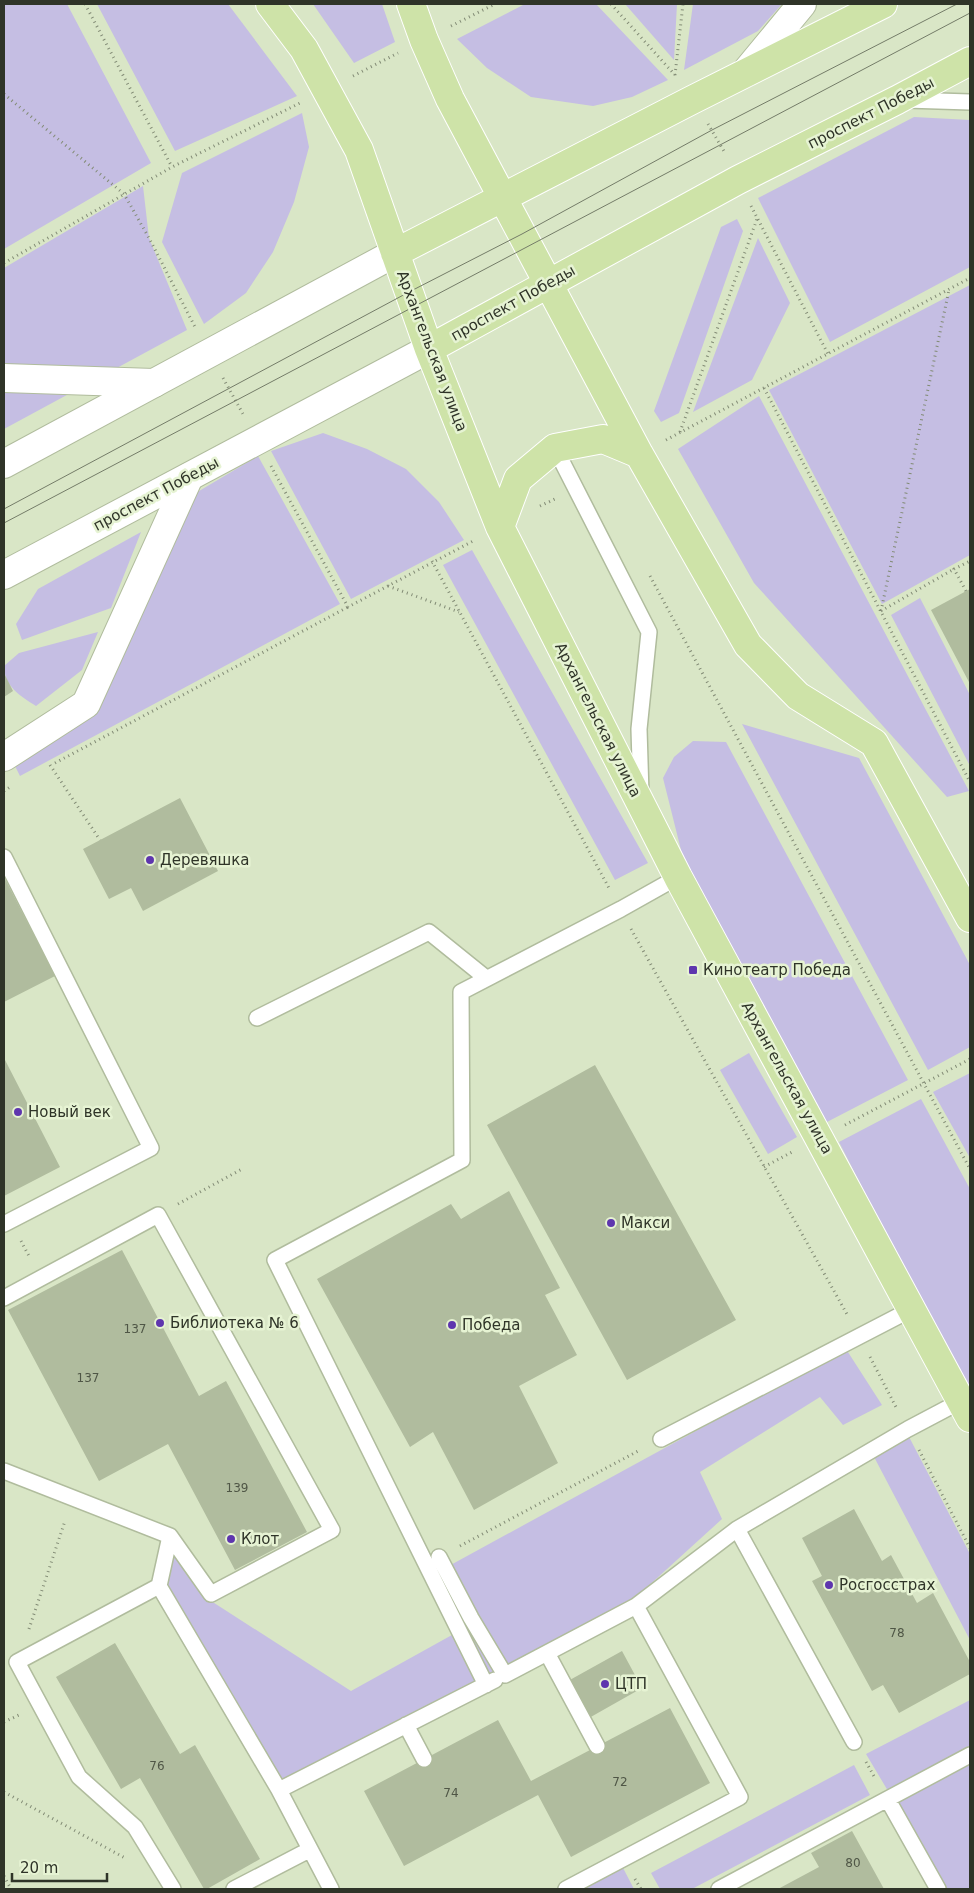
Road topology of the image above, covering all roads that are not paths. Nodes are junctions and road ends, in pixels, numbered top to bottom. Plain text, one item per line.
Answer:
1 (270, 4) edge
2 (411, 4) edge
3 (802, 4) edge
4 (883, 4) edge
5 (970, 61) edge
6 (745, 73) junction
7 (897, 100) junction
8 (970, 102) edge
9 (502, 198) junction
10 (395, 252) junction
11 (548, 284) junction
12 (429, 349) junction
13 (4, 378) edge
14 (154, 383) junction
15 (555, 448) junction
16 (639, 454) junction
17 (4, 464) edge
18 (190, 477) junction
19 (500, 527) junction
20 (4, 575) edge
21 (4, 757) edge
22 (642, 806) junction
23 (4, 857) edge
24 (678, 878) junction
25 (970, 918) edge
26 (486, 978) junction
27 (257, 1018) dead end
28 (7, 1223) edge
29 (4, 1298) edge
30 (912, 1309) junction
31 (966, 1409) edge
32 (660, 1439) road end
33 (4, 1471) edge
34 (737, 1529) junction
35 (170, 1536) junction
36 (439, 1557) road end
37 (158, 1586) junction
38 (636, 1606) junction
39 (547, 1653) junction
40 (505, 1675) junction
41 (486, 1685) junction
42 (406, 1725) junction
43 (854, 1742) road end
44 (597, 1746) dead end
45 (970, 1755) edge
46 (424, 1759) dead end
47 (279, 1790) junction
48 (888, 1800) junction
49 (309, 1850) junction
50 (173, 1889) edge
51 (234, 1889) edge
52 (331, 1889) edge
53 (566, 1889) edge
54 (719, 1889) edge
55 (938, 1889) edge

1 - 10 main road, Архангельская улица
2 - 9 main road
3 - 6 main road
4 - 6 main road
5 - 7 main road, проспект Победы
6 - 9 main road
7 - 8 lane
7 - 11 main road, проспект Победы
9 - 10 main road
9 - 11 main road
10 - 12 main road, Архангельская улица
10 - 14 main road
11 - 12 main road, проспект Победы
11 - 16 main road
12 - 18 main road, проспект Победы
12 - 19 main road, Архангельская улица
13 - 14 main road
14 - 17 main road
15 - 16 main road
15 - 19 main road
15 - 22 lane
16 - 25 main road
18 - 20 main road, проспект Победы
18 - 21 main road
19 - 22 main road, Архангельская улица
22 - 24 main road, Архангельская улица
23 - 28 lane
24 - 26 lane
24 - 30 main road, Архангельская улица
26 - 27 lane
26 - 41 lane
29 - 35 lane
30 - 31 main road, Архангельская улица
30 - 32 lane
31 - 34 lane
33 - 35 lane
34 - 38 lane
34 - 43 lane
35 - 37 lane
36 - 40 lane
37 - 47 lane
37 - 50 lane
38 - 39 lane
38 - 53 lane
39 - 40 lane
39 - 44 lane
40 - 41 lane
41 - 42 lane
42 - 46 lane
42 - 47 lane
45 - 48 lane
47 - 49 lane
48 - 54 lane
48 - 55 lane
49 - 51 lane
49 - 52 lane

